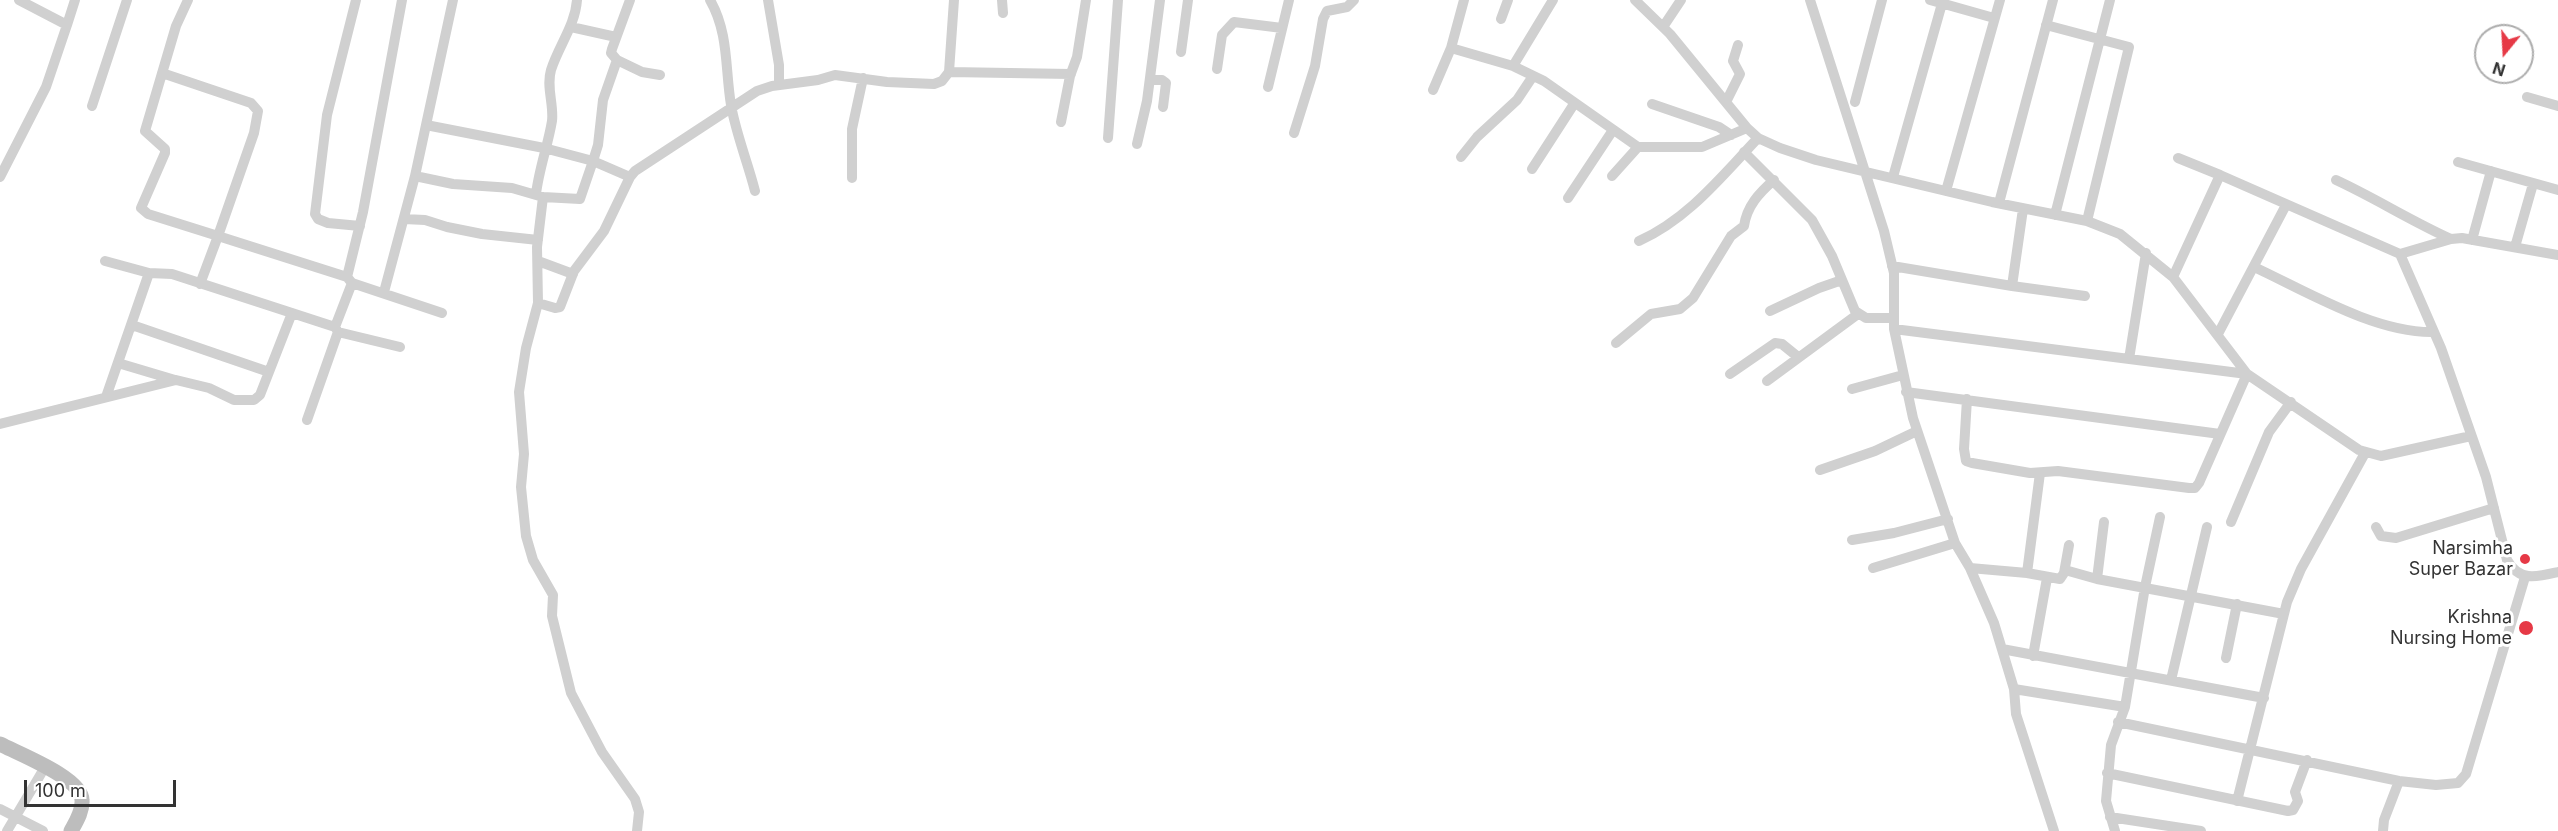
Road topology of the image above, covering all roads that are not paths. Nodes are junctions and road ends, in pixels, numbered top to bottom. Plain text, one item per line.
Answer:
1 (19, 0) edge
2 (75, 0) edge
3 (127, 0) edge
4 (188, 0) edge
5 (356, 0) edge
6 (402, 0) edge
7 (453, 0) edge
8 (577, 0) edge
9 (630, 0) edge
10 (710, 0) edge
11 (768, 0) edge
12 (954, 0) edge
13 (1002, 0) edge
14 (1086, 0) edge
15 (1118, 0) edge
16 (1160, 0) edge
17 (1188, 0) edge
18 (1288, 0) edge
19 (1354, 0) edge
20 (1464, 0) edge
21 (1508, 0) edge
22 (1553, 0) edge
23 (1635, 0) edge
24 (1681, 0) edge
25 (1810, 0) edge
26 (1882, 0) edge
27 (1930, 0) edge
28 (2000, 0) edge
29 (2053, 0) edge
30 (2110, 0) edge
31 (1942, 2) edge
32 (1003, 12) dead end
33 (1994, 18) junction
34 (1501, 19) dead end
35 (67, 25) junction
36 (2046, 25) junction
37 (571, 27) junction
38 (1663, 27) junction
39 (1282, 28) junction
40 (616, 37) junction
41 (2100, 40) junction
42 (1738, 45) dead end
43 (1451, 48) junction
44 (1181, 52) dead end
45 (616, 60) junction
46 (1513, 66) junction
47 (1217, 69) dead end
48 (162, 72) junction
49 (949, 72) junction
50 (1071, 74) junction
51 (660, 75) dead end
52 (1533, 76) junction
53 (863, 78) junction
54 (1150, 80) junction
55 (779, 85) junction
56 (1268, 87) dead end
57 (1433, 90) dead end
58 (2527, 97) dead end
59 (1726, 102) junction
60 (1855, 102) dead end
61 (1574, 104) junction
62 (1652, 104) dead end
63 (92, 106) dead end
64 (731, 106) junction
65 (2558, 106) edge
66 (1163, 107) dead end
67 (1061, 122) dead end
68 (426, 125) junction
69 (1747, 128) junction
70 (1613, 130) junction
71 (1294, 133) dead end
72 (1731, 135) junction
73 (1108, 138) dead end
74 (1758, 138) junction
75 (1137, 144) dead end
76 (1638, 147) junction
77 (544, 148) junction
78 (1744, 152) junction
79 (1461, 157) dead end
80 (2178, 158) dead end
81 (593, 161) junction
82 (2458, 162) dead end
83 (1532, 169) dead end
84 (1866, 171) junction
85 (2491, 171) junction
86 (2220, 175) junction
87 (415, 176) junction
88 (1612, 176) dead end
89 (0, 177) edge
90 (630, 177) junction
91 (1893, 177) junction
92 (852, 178) dead end
93 (1774, 180) junction
94 (2336, 180) dead end
95 (2534, 184) junction
96 (2558, 190) edge
97 (755, 191) dead end
98 (1946, 191) junction
99 (539, 195) junction
100 (1568, 198) dead end
101 (2000, 203) junction
102 (2286, 205) junction
103 (2023, 208) junction
104 (2055, 215) junction
105 (404, 219) junction
106 (2087, 221) junction
107 (360, 226) junction
108 (218, 236) junction
109 (2451, 239) junction
110 (538, 240) junction
111 (2472, 240) junction
112 (1639, 241) dead end
113 (2515, 247) junction
114 (2146, 253) junction
115 (2400, 254) junction
116 (2558, 255) edge
117 (105, 261) dead end
118 (537, 261) junction
119 (1892, 266) junction
120 (2254, 267) junction
121 (149, 273) junction
122 (573, 274) junction
123 (2173, 277) junction
124 (350, 280) junction
125 (1842, 280) junction
126 (201, 284) junction
127 (2012, 286) junction
128 (384, 292) junction
129 (2085, 296) dead end
130 (538, 303) junction
131 (1770, 311) dead end
132 (292, 313) junction
133 (442, 313) dead end
134 (1858, 314) junction
135 (1894, 323) junction
136 (132, 325) junction
137 (337, 330) junction
138 (2433, 332) junction
139 (2218, 334) junction
140 (1616, 343) dead end
141 (400, 348) dead end
142 (1798, 357) junction
143 (2129, 359) junction
144 (118, 363) junction
145 (269, 372) junction
146 (1730, 374) dead end
147 (2247, 374) junction
148 (1903, 375) junction
149 (176, 380) junction
150 (1767, 381) dead end
151 (1852, 389) dead end
152 (1906, 392) junction
153 (106, 397) junction
154 (1967, 399) junction
155 (2291, 402) junction
156 (307, 420) dead end
157 (0, 424) edge
158 (1917, 431) junction
159 (2220, 434) junction
160 (2471, 436) junction
161 (2365, 453) junction
162 (1820, 470) dead end
163 (2040, 474) junction
164 (2494, 508) junction
165 (2160, 518) dead end
166 (1948, 519) junction
167 (2104, 522) dead end
168 (2231, 522) dead end
169 (2206, 527) dead end
170 (2376, 528) dead end
171 (1852, 540) dead end
172 (1955, 543) junction
173 (2069, 545) dead end
174 (1873, 568) dead end
175 (1970, 568) junction
176 (2065, 570) junction
177 (2558, 572) edge
178 (2027, 573) junction
179 (2525, 577) junction
180 (2047, 578) junction
181 (2097, 579) junction
182 (2145, 587) junction
183 (2190, 596) junction
184 (2237, 604) junction
185 (2284, 614) junction
186 (2002, 649) junction
187 (2033, 656) junction
188 (2226, 658) dead end
189 (2131, 672) junction
190 (2171, 680) junction
191 (2014, 689) junction
192 (2264, 698) junction
193 (2125, 707) junction
194 (2118, 722) junction
195 (0, 744) edge
196 (2249, 749) junction
197 (2307, 760) junction
198 (45, 767) junction
199 (2107, 773) junction
200 (2399, 781) junction
201 (2237, 801) junction
202 (0, 809) edge
203 (15, 817) junction
204 (2110, 817) junction
205 (7, 831) edge
206 (43, 831) edge
207 (71, 831) edge
208 (637, 831) edge
209 (2054, 831) edge
210 (2115, 831) edge
211 (2201, 831) edge
212 (2383, 831) edge

1 - 35 street
2 - 35 street
3 - 63 street
4 - 48 street
5 - 107 street
6 - 107 street
7 - 68 street
8 - 37 street
9 - 40 street
10 - 64 street
11 - 55 street
12 - 49 street
13 - 32 street
14 - 50 street
15 - 73 street
16 - 54 street
17 - 44 street
18 - 39 street
19 - 71 street
20 - 43 street
21 - 34 street
22 - 46 street
23 - 38 street
24 - 38 street
25 - 84 street
26 - 60 street
27 - 31 street
28 - 33 street
29 - 36 street
30 - 41 street
31 - 33 street
31 - 91 street
33 - 98 street
35 - 89 street
36 - 41 street
36 - 101 street
37 - 40 street
37 - 77 street
38 - 59 street
39 - 47 street
39 - 56 street
40 - 45 street
41 - 104 street
41 - 106 street
42 - 59 street
43 - 46 street
43 - 57 street
45 - 51 street
45 - 81 street
46 - 52 street
48 - 108 street
48 - 108 street
49 - 50 street
49 - 53 street
50 - 67 street
52 - 61 street
52 - 79 street
53 - 55 street
53 - 92 street
54 - 66 street
54 - 75 street
55 - 64 street
58 - 65 street
59 - 69 street
61 - 70 street
61 - 83 street
62 - 72 street
64 - 90 street
64 - 97 street
68 - 77 street
68 - 87 street
69 - 72 street
69 - 74 street
70 - 76 street
70 - 100 street
72 - 76 street
74 - 78 street
74 - 84 street
76 - 88 street
77 - 81 street
77 - 99 street
78 - 93 street
78 - 112 street
80 - 86 street
81 - 90 street
81 - 99 street
82 - 85 street
84 - 91 street
84 - 119 street
85 - 95 street
85 - 111 street
86 - 102 street
86 - 123 street
87 - 99 street
87 - 105 street
90 - 122 street
91 - 98 street
93 - 125 street
93 - 140 street
94 - 109 street
95 - 96 street
95 - 113 street
98 - 101 street
99 - 110 street
101 - 103 street
102 - 115 street
102 - 120 street
103 - 104 street
103 - 127 street
104 - 106 street
105 - 110 street
105 - 128 street
106 - 114 street
107 - 124 street
108 - 124 street
108 - 126 street
109 - 111 street
109 - 115 street
110 - 118 street
111 - 113 street
113 - 116 street
114 - 123 street
114 - 143 street
115 - 138 street
117 - 121 street
118 - 122 street
118 - 130 street
119 - 127 street
119 - 135 street
120 - 138 street
120 - 139 street
121 - 126 street
121 - 136 street
122 - 130 street
123 - 139 street
124 - 128 street
124 - 137 street
125 - 131 street
125 - 134 street
126 - 132 street
127 - 129 street
128 - 133 street
130 - 208 street
132 - 137 street
132 - 145 street
134 - 135 street
134 - 142 street
135 - 143 street
135 - 148 street
136 - 144 street
136 - 145 street
137 - 141 street
137 - 156 street
138 - 160 street
139 - 147 street
142 - 146 street
142 - 150 street
143 - 147 street
144 - 149 street
144 - 153 street
145 - 149 street
147 - 155 street
147 - 159 street
148 - 151 street
148 - 152 street
149 - 153 street
152 - 154 street
152 - 158 street
153 - 157 street
154 - 159 street
154 - 163 street
155 - 161 street
155 - 168 street
158 - 162 street
158 - 166 street
159 - 163 street
160 - 161 street
160 - 164 street
161 - 185 street
163 - 178 street
164 - 170 street
164 - 179 street
165 - 182 street
166 - 171 street
166 - 172 street
167 - 181 street
169 - 183 street
172 - 174 street
172 - 175 street
173 - 176 street
175 - 178 street
175 - 186 street
176 - 180 street
176 - 181 street
177 - 179 street
178 - 180 street
179 - 200 street
180 - 187 street
181 - 182 street
182 - 183 street
182 - 189 street
183 - 184 street
183 - 190 street
184 - 185 street
184 - 188 street
185 - 192 street
186 - 187 street
186 - 191 street
187 - 189 street
189 - 190 street
189 - 193 street
190 - 192 street
191 - 193 street
191 - 209 street
192 - 196 street
193 - 194 street
194 - 196 street
194 - 199 street
195 - 198 main road
196 - 197 street
196 - 201 street
197 - 200 street
197 - 201 street
198 - 203 street
198 - 207 main road
199 - 201 street
199 - 204 street
200 - 212 street
202 - 203 street
203 - 205 street
203 - 206 street
204 - 210 street
204 - 211 street

